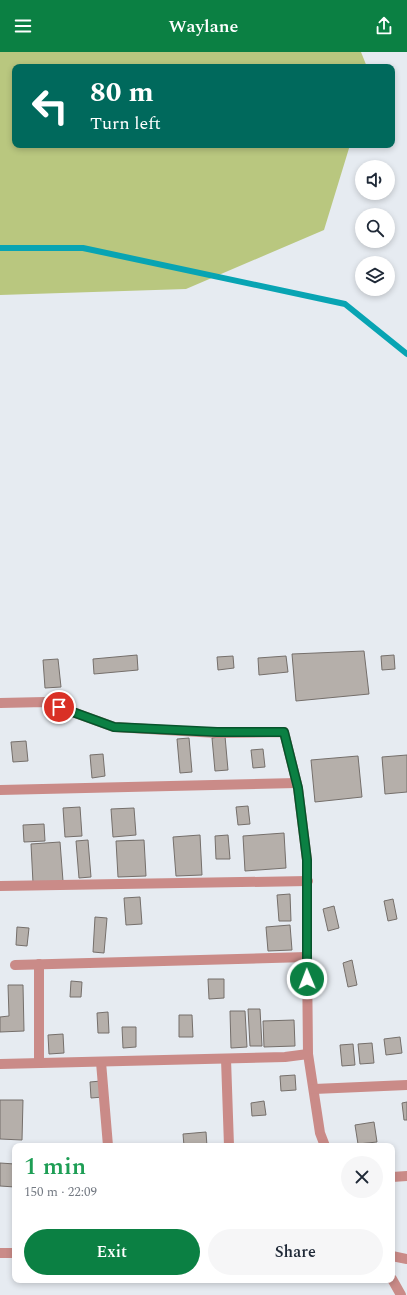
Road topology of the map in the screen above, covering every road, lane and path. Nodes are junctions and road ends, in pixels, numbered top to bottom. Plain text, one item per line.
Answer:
1 (0, 703) edge
2 (296, 783) junction
3 (0, 790) edge
4 (308, 881) junction
5 (0, 886) edge
6 (306, 957) junction
7 (39, 964) junction
8 (15, 965) dead end
9 (308, 1054) junction
10 (226, 1059) junction
11 (101, 1062) junction
12 (39, 1063) junction
13 (0, 1064) edge
14 (407, 1085) edge
15 (314, 1089) junction
16 (108, 1143) edge
17 (229, 1143) edge
18 (324, 1143) edge
19 (407, 1176) edge
20 (395, 1177) edge
21 (0, 1253) edge
22 (12, 1253) edge
23 (395, 1257) edge
24 (407, 1259) edge
25 (394, 1283) edge
26 (401, 1295) edge

1 - 2 street
2 - 3 street
2 - 4 street
4 - 5 street
4 - 6 street
6 - 7 street
6 - 9 street
7 - 8 street
7 - 12 street
9 - 10 street
9 - 15 street
10 - 11 street
10 - 17 street
11 - 12 street
11 - 16 street
12 - 13 street
14 - 15 street
15 - 18 street
19 - 20 street
21 - 22 street
23 - 24 street
25 - 26 street

